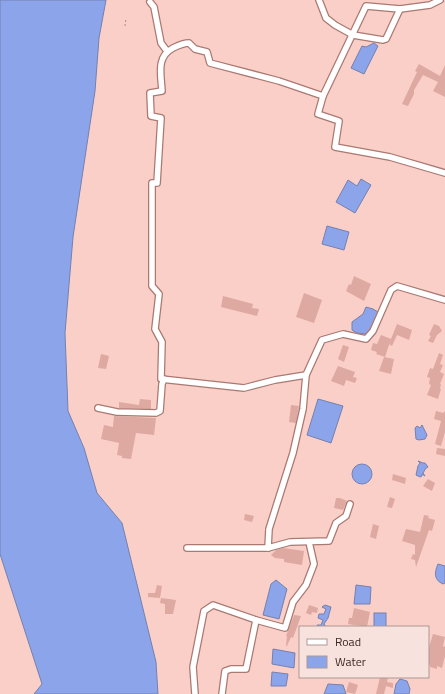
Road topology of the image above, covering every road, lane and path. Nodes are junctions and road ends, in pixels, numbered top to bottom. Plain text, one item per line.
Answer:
1 (319, 0) edge
2 (436, 1) edge
3 (150, 2) dead end
4 (400, 9) junction
5 (126, 18) dead end
6 (125, 26) dead end
7 (352, 35) junction
8 (167, 51) junction
9 (323, 96) junction
10 (445, 173) edge
11 (445, 300) edge
12 (306, 376) junction
13 (164, 379) junction
14 (98, 408) dead end
15 (350, 504) dead end
16 (309, 542) junction
17 (187, 548) dead end
18 (268, 548) junction
19 (256, 620) junction
20 (195, 694) edge
21 (222, 694) edge

1 - 7 street
2 - 4 street
3 - 8 street
4 - 7 street
4 - 7 street
5 - 6 path
7 - 9 street
8 - 9 street
8 - 13 street
9 - 10 street
11 - 12 street
12 - 13 street
12 - 18 street
13 - 14 street
15 - 16 street
16 - 18 street
16 - 19 street
17 - 18 street
19 - 20 street
19 - 21 street

